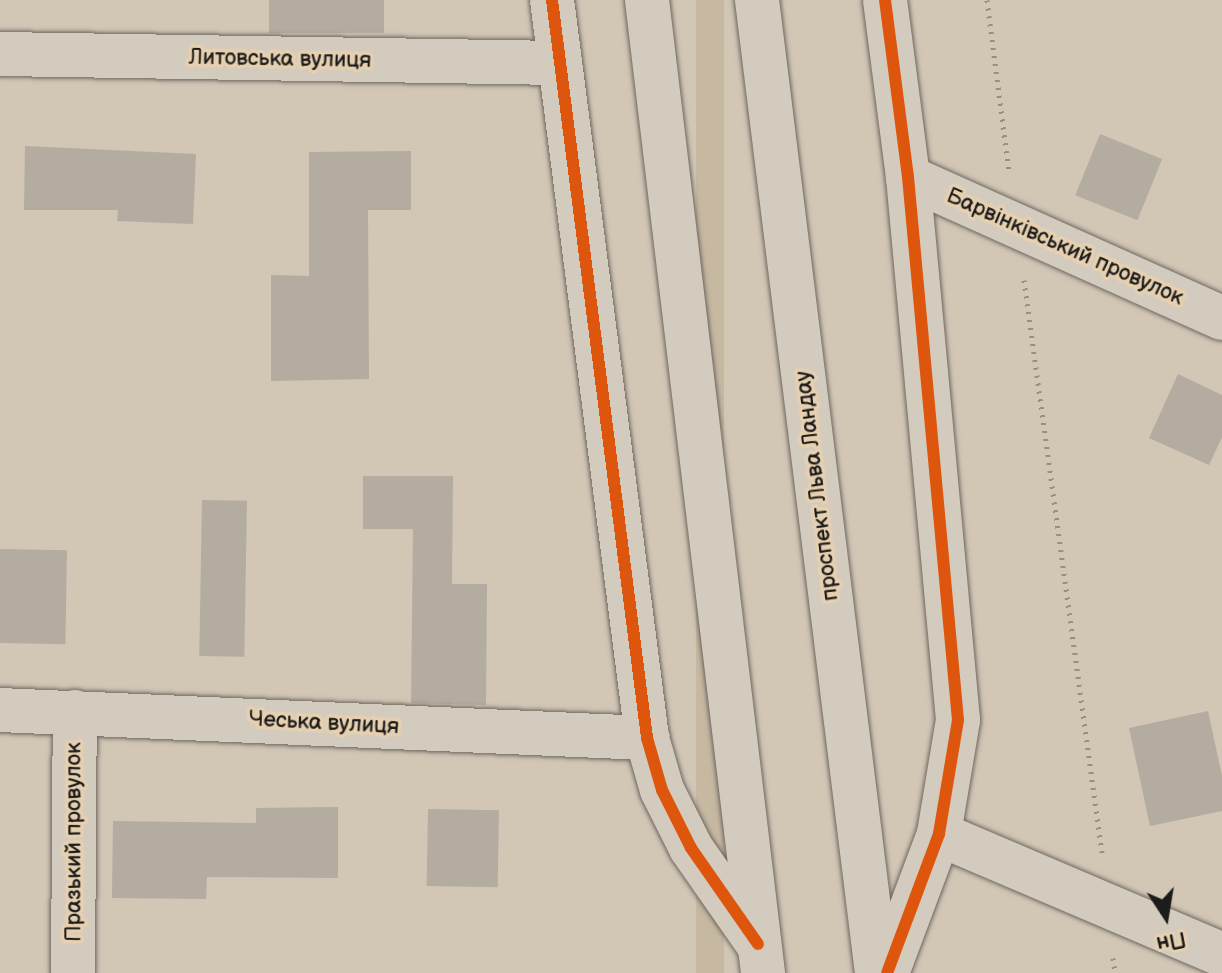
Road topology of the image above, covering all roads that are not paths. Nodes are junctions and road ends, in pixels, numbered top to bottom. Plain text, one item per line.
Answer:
1 (552, 0) edge
2 (647, 0) edge
3 (757, 0) edge
4 (885, 0) edge
5 (0, 54) edge
6 (560, 63) junction
7 (908, 177) junction
8 (1222, 318) edge
9 (0, 710) edge
10 (75, 712) junction
11 (647, 738) junction
12 (939, 834) junction
13 (1222, 955) edge
14 (760, 958) edge
15 (73, 973) edge
16 (877, 973) edge
17 (887, 973) edge

1 - 6 street
2 - 14 street
3 - 16 street, проспект Льва Ландау
4 - 7 street
5 - 6 street, Литовська вулиця
6 - 11 street
7 - 8 street, Барвінківський провулок
7 - 12 street
9 - 10 street, Чеська вулиця
10 - 11 street, Чеська вулиця
10 - 15 street, Празький провулок
11 - 14 street
12 - 13 street
12 - 17 street

